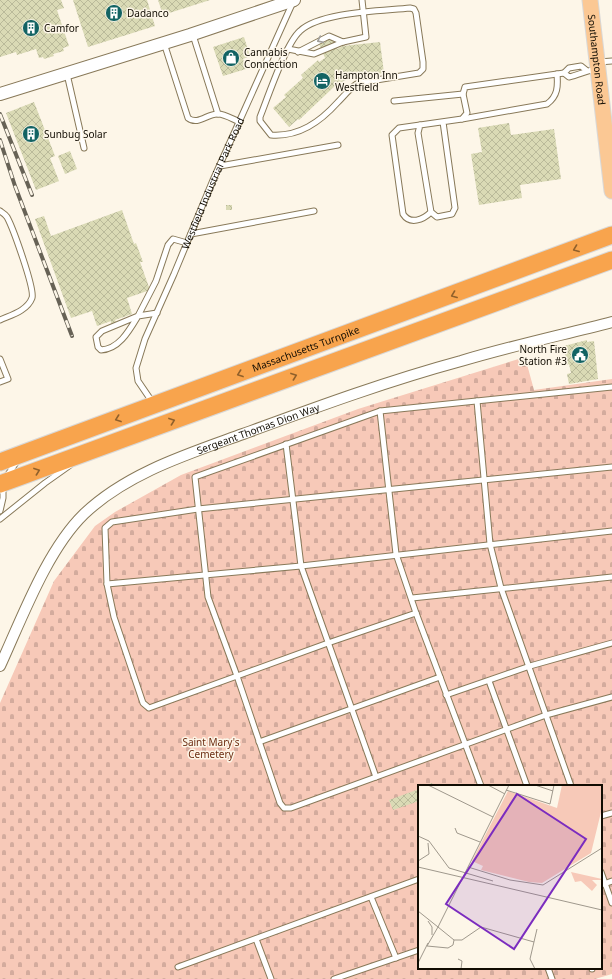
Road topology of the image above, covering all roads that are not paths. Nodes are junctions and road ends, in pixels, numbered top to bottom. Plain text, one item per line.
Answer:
1 (294, 0) edge
2 (298, 0) edge
3 (362, 0) edge
4 (590, 0) edge
5 (364, 13) junction
6 (192, 34) junction
7 (343, 42) junction
8 (164, 43) junction
9 (288, 49) junction
10 (298, 52) junction
11 (612, 61) edge
12 (594, 67) junction
13 (67, 73) junction
14 (564, 73) junction
15 (557, 74) junction
16 (0, 94) edge
17 (463, 94) junction
18 (394, 101) dead end
19 (218, 114) junction
20 (462, 119) junction
21 (240, 122) junction
22 (443, 122) junction
23 (420, 125) junction
24 (338, 145) dead end
25 (84, 148) dead end
26 (220, 166) junction
27 (612, 191) edge
28 (0, 211) edge
29 (314, 211) dead end
30 (431, 212) junction
31 (191, 234) junction
32 (612, 235) edge
33 (187, 243) junction
34 (612, 260) edge
35 (612, 269) edge
36 (157, 313) junction
37 (138, 316) junction
38 (0, 320) edge
39 (612, 322) edge
40 (410, 333) junction
41 (0, 359) edge
42 (0, 382) edge
43 (612, 387) edge
44 (477, 400) junction
45 (154, 406) junction
46 (380, 412) junction
47 (286, 444) junction
48 (97, 448) junction
49 (22, 454) junction
50 (0, 462) edge
51 (612, 467) edge
52 (484, 478) junction
53 (1, 484) edge
54 (390, 489) junction
55 (293, 499) junction
56 (198, 509) junction
57 (0, 511) edge
58 (0, 519) edge
59 (612, 531) edge
60 (490, 544) junction
61 (396, 554) junction
62 (301, 566) junction
63 (205, 575) junction
64 (612, 577) edge
65 (107, 584) junction
66 (501, 588) junction
67 (412, 598) junction
68 (416, 613) junction
69 (328, 643) junction
70 (612, 643) edge
71 (0, 666) edge
72 (530, 666) junction
73 (237, 676) junction
74 (440, 677) junction
75 (489, 681) junction
76 (446, 695) junction
77 (612, 697) edge
78 (352, 709) junction
79 (546, 715) junction
80 (508, 730) junction
81 (259, 742) junction
82 (465, 744) junction
83 (376, 777) junction
84 (481, 785) edge
85 (527, 785) edge
86 (571, 785) edge
87 (612, 813) edge
88 (602, 816) edge
89 (418, 879) edge
90 (612, 881) edge
91 (603, 884) edge
92 (371, 897) junction
93 (612, 903) edge
94 (256, 939) junction
95 (418, 950) edge
96 (396, 958) junction
97 (178, 967) dead end
98 (548, 969) edge
99 (271, 979) edge
100 (334, 979) edge
101 (552, 979) edge

1 - 2 lane
1 - 6 street
1 - 21 lane, Westfield Industrial Park Road
3 - 5 lane
4 - 12 main road, Southampton Road
5 - 7 lane
5 - 9 lane
5 - 9 lane
6 - 8 street
6 - 19 lane
7 - 10 lane
7 -> 10 lane
8 - 13 street
8 - 19 lane
9 - 10 lane
11 - 12 lane
12 - 14 lane
12 - 14 lane
12 - 27 main road, Southampton Road
13 - 16 street
13 - 25 lane
14 - 15 lane
15 - 17 lane
15 - 20 lane
17 - 18 lane
17 - 20 lane
19 - 21 lane
20 - 22 lane
21 - 26 lane, Westfield Industrial Park Road
22 - 23 lane
22 - 30 lane
23 - 30 lane
23 - 30 lane
24 - 26 lane
26 - 31 lane, Westfield Industrial Park Road
28 - 38 lane
29 - 31 lane
31 - 33 lane, Westfield Industrial Park Road
32 -> 45 highway, Massachusetts Turnpike
33 - 36 lane, Westfield Industrial Park Road
33 - 37 lane
34 - 40 highway, Massachusetts Turnpike
35 - 40 highway
36 - 37 lane
36 - 45 lane, Westfield Industrial Park Road
37 - 37 lane
39 - 71 street, Sergeant Thomas Dion Way
48 -> 40 highway, Massachusetts Turnpike
41 - 42 lane
43 - 44 lane
44 - 46 lane
44 - 52 lane
45 -> 49 highway, Massachusetts Turnpike
46 - 47 lane
46 - 54 lane
47 - 55 lane
47 - 56 lane
53 -> 48 highway, Massachusetts Turnpike
48 - 58 lane
49 - 50 highway, Massachusetts Turnpike
49 - 53 lane
51 - 52 lane
52 - 54 lane
52 - 60 lane
53 - 57 lane
54 - 55 lane
54 - 61 lane
55 - 56 lane
55 - 62 lane
56 - 63 lane
56 - 65 lane
59 - 60 lane
60 - 61 lane
60 - 66 lane
61 - 62 lane
61 - 67 lane
62 - 63 lane
62 - 69 lane
63 - 65 lane
63 - 73 lane
64 - 66 lane
65 - 73 lane
66 - 67 lane
66 - 72 lane
67 - 68 lane
68 - 69 lane
68 - 74 lane
69 - 73 lane
69 - 78 lane
70 - 72 lane
72 - 75 lane
72 - 79 lane
73 - 81 lane
74 - 76 lane
74 - 78 lane
75 - 76 lane
75 - 80 lane
76 - 82 lane
77 - 79 lane
78 - 81 lane
78 - 83 lane
79 - 80 lane
79 - 86 lane
80 - 82 lane
80 - 85 lane
81 - 83 lane
82 - 83 lane
82 - 84 lane
87 - 88 lane
89 - 92 lane
90 - 91 lane
91 - 93 lane
92 - 94 lane
92 - 96 lane
94 - 97 lane
94 - 99 lane
95 - 96 lane
96 - 100 lane
98 - 101 lane

